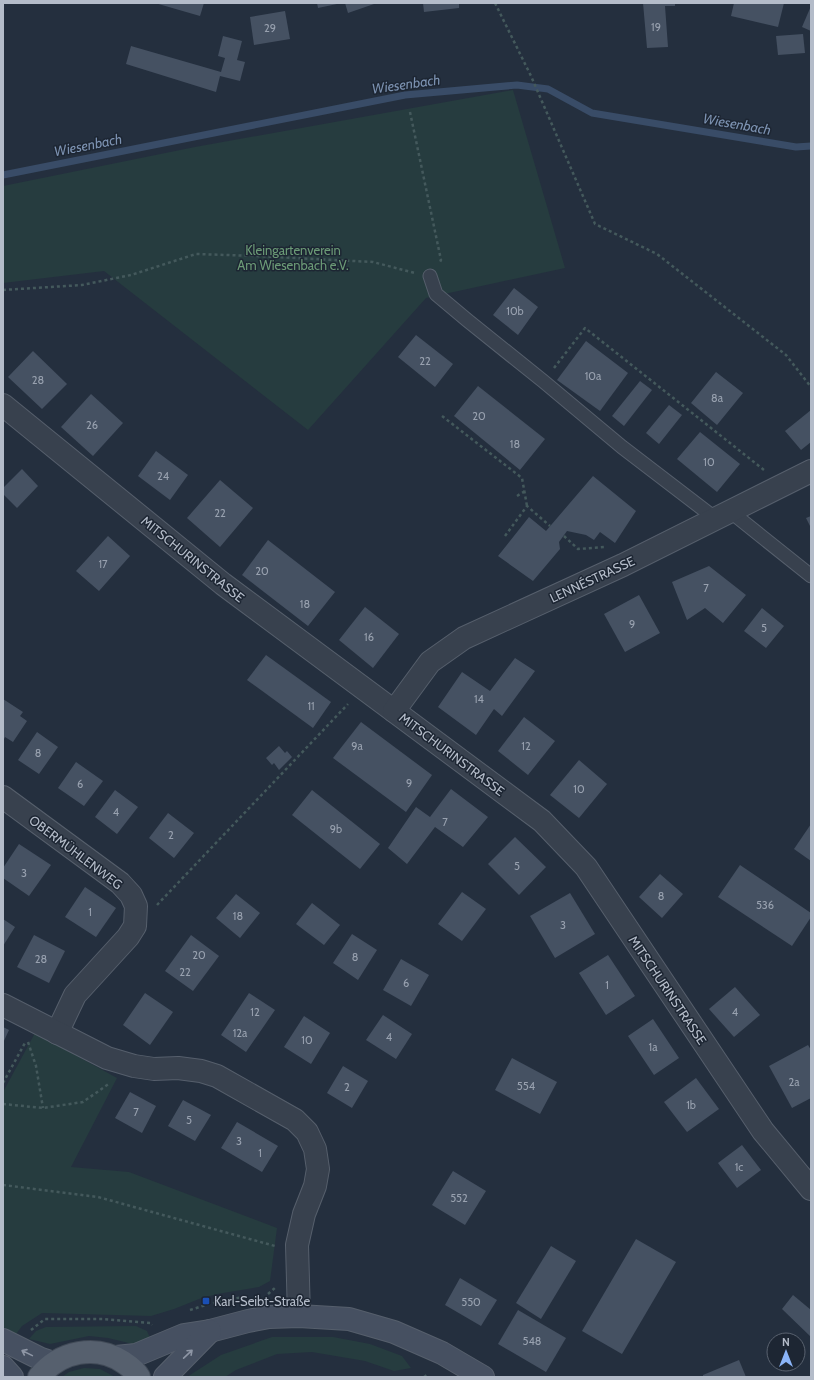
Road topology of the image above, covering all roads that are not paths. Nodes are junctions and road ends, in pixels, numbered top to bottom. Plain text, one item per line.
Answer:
1 (430, 276) road end
2 (3, 405) edge
3 (811, 471) edge
4 (723, 516) junction
5 (811, 576) edge
6 (394, 711) junction
7 (3, 797) edge
8 (3, 1005) edge
9 (57, 1033) junction
10 (811, 1189) edge
11 (299, 1316) junction
12 (210, 1331) junction
13 (3, 1340) edge
14 (116, 1357) junction
15 (3, 1367) edge
16 (46, 1370) edge
17 (12, 1377) edge
18 (139, 1377) edge
19 (165, 1377) edge
20 (483, 1377) edge

1 - 4 lane
2 - 6 street, MITSCHURINSTRASSE
3 - 4 street, LENNÉSTRASSE
4 - 5 lane
4 - 6 street, LENNÉSTRASSE
6 - 10 street, MITSCHURINSTRASSE
7 - 9 street, OBERMÜHLENWEG
8 - 9 street
9 - 11 street
11 - 12 main road
11 - 20 main road
12 - 14 main road
19 -> 12 main road
16 -> 13 main road
14 - 16 main road
14 - 18 main road
15 - 17 main road

